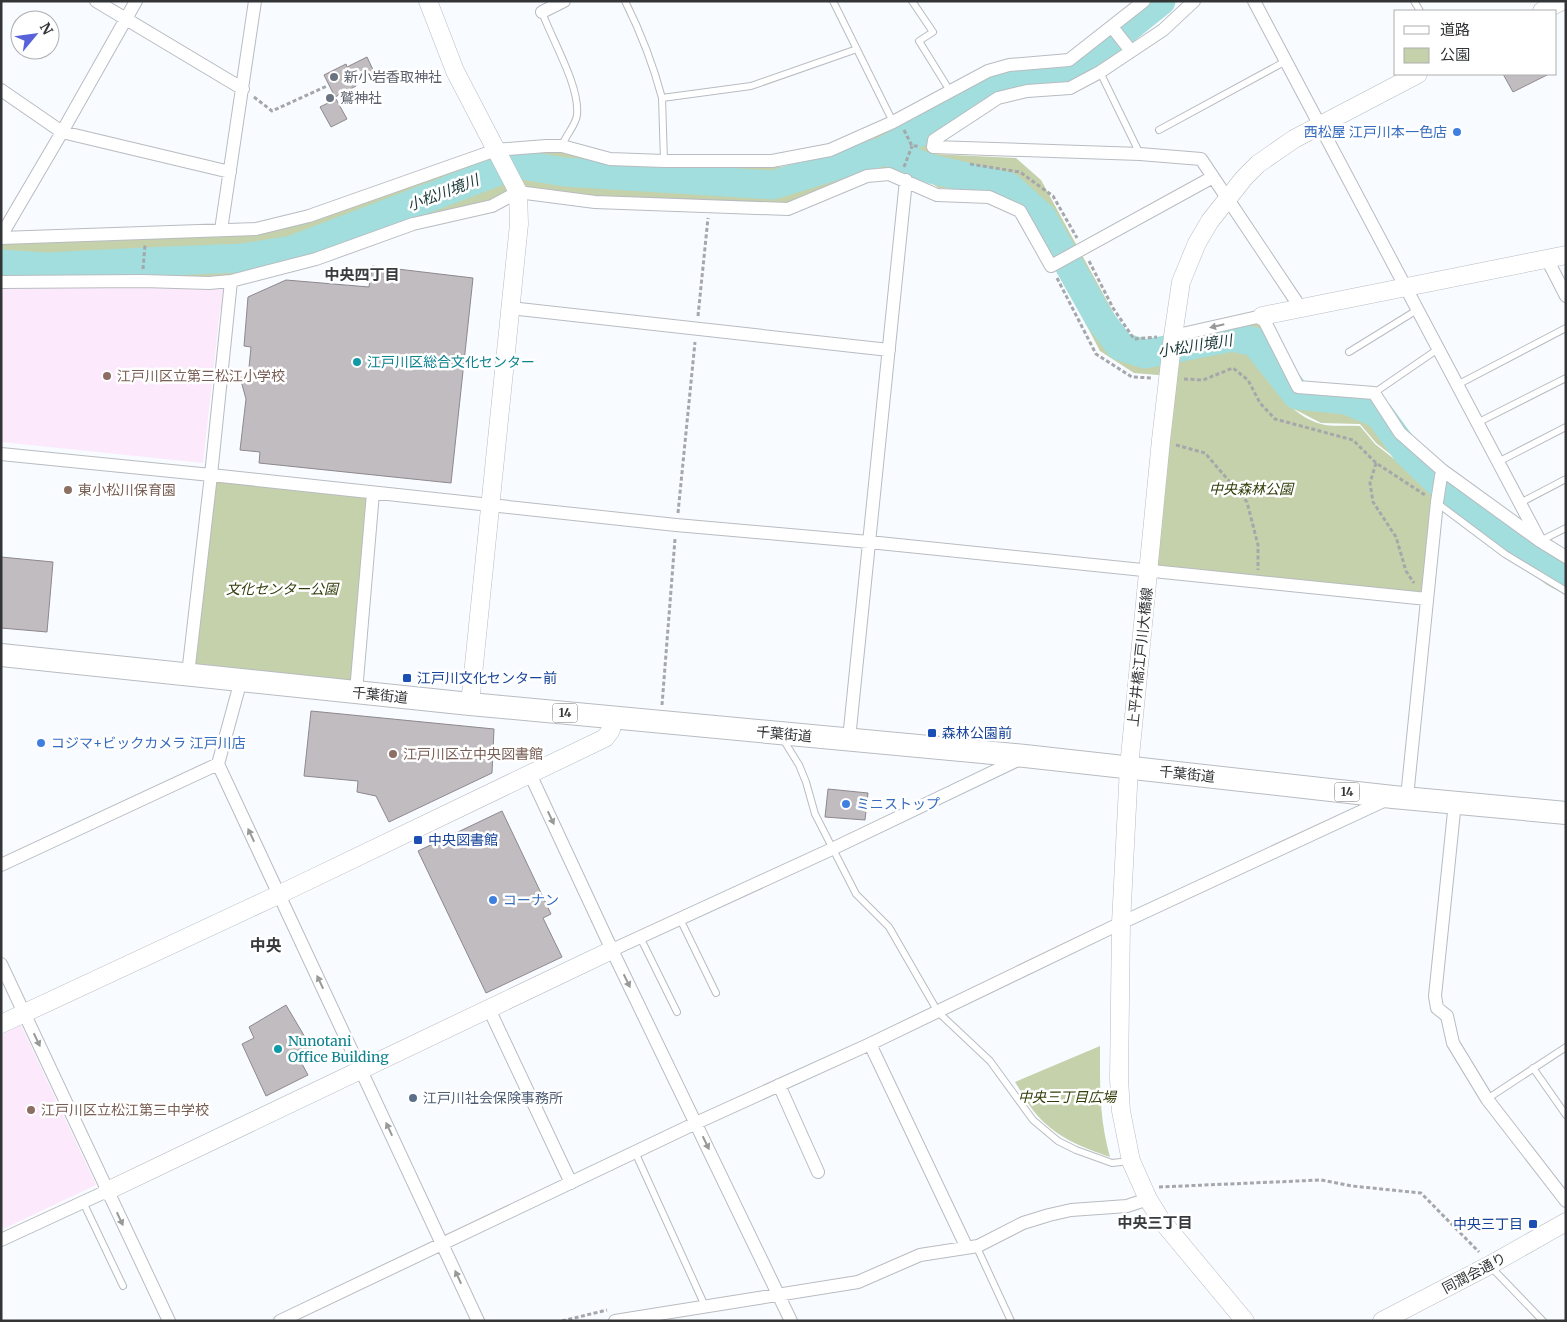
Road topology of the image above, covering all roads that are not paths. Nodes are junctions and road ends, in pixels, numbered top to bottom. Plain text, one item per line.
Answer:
1 (96, 1) edge
2 (136, 1) edge
3 (255, 1) edge
4 (428, 1) edge
5 (564, 1) edge
6 (625, 1) edge
7 (833, 1) edge
8 (912, 1) edge
9 (1144, 1) edge
10 (1194, 1) edge
11 (1254, 1) edge
12 (1562, 1) edge
13 (1544, 10) edge
14 (542, 12) joint
15 (125, 19) junction
16 (1121, 39) junction
17 (857, 49) junction
18 (1286, 61) junction
19 (1100, 72) junction
20 (1416, 75) edge
21 (243, 89) junction
22 (1, 90) edge
23 (950, 91) junction
24 (662, 98) junction
25 (893, 122) junction
26 (1320, 125) junction
27 (1159, 130) dead end
28 (62, 132) junction
29 (562, 146) junction
30 (1140, 154) junction
31 (499, 156) junction
32 (664, 162) junction
33 (230, 172) junction
34 (1213, 178) junction
35 (906, 180) junction
36 (515, 187) junction
37 (1226, 198) junction
38 (221, 230) junction
39 (1, 237) edge
40 (1566, 255) edge
41 (1547, 259) junction
42 (232, 281) junction
43 (1, 282) edge
44 (1405, 288) junction
45 (1566, 296) edge
46 (1300, 307) junction
47 (510, 308) junction
48 (1417, 310) junction
49 (1262, 316) junction
50 (1566, 328) edge
51 (1172, 345) junction
52 (1438, 349) junction
53 (889, 350) junction
54 (1349, 352) dead end
55 (1566, 378) edge
56 (1457, 385) junction
57 (1374, 393) junction
58 (1477, 423) junction
59 (1566, 427) edge
60 (1, 454) edge
61 (1498, 462) junction
62 (1441, 474) junction
63 (211, 476) junction
64 (1566, 479) edge
65 (373, 493) junction
66 (1437, 500) junction
67 (1520, 503) junction
68 (490, 505) junction
69 (1566, 528) edge
70 (1540, 541) junction
71 (869, 542) junction
72 (1566, 557) edge
73 (1148, 571) junction
74 (1566, 591) edge
75 (1427, 599) junction
76 (1, 655) edge
77 (188, 674) junction
78 (241, 680) junction
79 (356, 692) junction
80 (470, 704) junction
81 (612, 718) junction
82 (780, 734) junction
83 (849, 739) junction
84 (1025, 756) junction
85 (218, 764) junction
86 (1129, 767) junction
87 (530, 774) junction
88 (1400, 797) junction
89 (1455, 802) junction
90 (1566, 813) edge
91 (832, 849) junction
92 (1, 865) edge
93 (278, 895) junction
94 (680, 919) junction
95 (1121, 923) junction
96 (640, 937) junction
97 (612, 950) junction
98 (1, 964) edge
99 (716, 994) dead end
100 (489, 1009) junction
101 (677, 1012) dead end
102 (938, 1012) junction
103 (24, 1013) junction
104 (1, 1024) edge
105 (870, 1044) junction
106 (1566, 1047) edge
107 (1533, 1068) junction
108 (361, 1071) junction
109 (779, 1085) junction
110 (1487, 1099) junction
111 (1566, 1115) edge
112 (696, 1123) junction
113 (635, 1152) junction
114 (1131, 1161) junction
115 (818, 1172) dead end
116 (571, 1183) junction
117 (107, 1191) junction
118 (1563, 1193) edge
119 (1148, 1198) junction
120 (83, 1202) junction
121 (1566, 1222) edge
122 (1, 1240) edge
123 (443, 1244) junction
124 (972, 1246) junction
125 (1490, 1265) junction
126 (123, 1286) dead end
127 (778, 1294) junction
128 (705, 1306) junction
129 (1385, 1320) edge
130 (168, 1321) edge
131 (280, 1321) edge
132 (478, 1321) edge
133 (615, 1321) edge
134 (791, 1321) edge
135 (1011, 1321) edge
136 (1245, 1321) edge
137 (1543, 1321) edge

1 - 15 street
2 - 15 street
3 - 21 street
4 - 31 street
5 - 14 street
6 - 24 lane
7 - 17 lane
8 - 23 lane
9 - 16 street
10 - 16 street
11 - 18 street
12 - 13 street
14 - 29 lane
15 - 21 street
15 - 28 street
16 - 19 street
16 - 23 street
17 - 24 lane
17 - 25 lane
18 - 26 street
18 - 27 lane
19 - 30 lane
19 - 30 street
20 - 26 street, 上平井橋江戸川大橋線
21 - 33 street
22 - 28 street
23 - 25 street
24 - 32 lane
25 - 32 street
26 - 37 street, 上平井橋江戸川大橋線
26 - 44 street
28 - 33 street
28 - 39 street
29 - 31 street
29 - 32 street
30 - 34 street
31 - 36 street
31 - 38 street
33 - 38 street
34 - 35 street
34 - 37 street
35 - 36 street
35 - 53 street
36 - 42 street
36 - 47 street
37 - 46 street
37 - 51 street, 上平井橋江戸川大橋線
38 - 39 street
40 - 41 street
41 - 44 street
41 - 45 street
42 - 43 street
42 - 63 street
44 - 46 street
44 - 48 street
46 - 49 street
47 - 53 street
47 - 68 street
48 - 52 street
48 - 54 lane
49 -> 51 street
49 - 57 street
50 - 56 lane
51 - 73 street, 上平井橋江戸川大橋線
52 - 56 street
52 - 57 lane
53 - 71 street
55 - 58 lane
56 - 58 street
57 - 62 street
58 - 61 street
59 - 61 lane
60 - 63 street
61 - 67 street
62 - 66 street
62 - 70 street
63 - 65 street
63 - 77 street
64 - 67 lane
65 - 68 street
65 - 79 street
66 - 74 lane
66 - 75 street
67 - 70 street
68 - 71 street
68 - 80 street
69 - 70 lane
70 - 72 street
71 - 73 street
71 - 83 street
73 - 75 street
73 - 86 street, 上平井橋江戸川大橋線
75 - 88 street
76 - 77 highway, 千葉街道 / 14
77 - 78 highway, 千葉街道 / 14
78 - 79 highway, 千葉街道 / 14
78 - 85 street
79 - 80 highway, 千葉街道 / 14
80 - 81 highway, 千葉街道 / 14
81 - 82 highway, 千葉街道 / 14
81 - 87 street
82 - 83 highway, 千葉街道 / 14
82 - 91 lane
83 - 84 highway, 千葉街道 / 14
84 - 86 highway, 千葉街道 / 14
84 - 91 street
85 - 92 street
93 -> 85 street
86 - 88 highway, 千葉街道 / 14
86 - 95 street, 上平井橋江戸川大橋線
87 - 93 street
87 -> 97 street
88 - 89 highway, 千葉街道 / 14
88 - 95 street
89 - 90 highway, 千葉街道 / 14
89 - 110 street
91 - 94 street
91 - 102 lane
93 - 103 street
108 -> 93 street
94 - 96 street
94 - 99 lane
95 - 102 street
95 - 114 street, 上平井橋江戸川大橋線
96 - 97 street
96 - 101 lane
97 - 100 street
97 -> 112 street
98 - 103 street
100 - 108 street
100 - 116 street
102 - 105 street
102 - 114 lane
103 - 104 street
103 -> 117 street
105 - 109 street
105 - 124 street
106 - 107 lane
107 - 110 lane
107 - 111 lane
108 - 117 street
123 -> 108 street
109 - 112 street
109 - 115 street
110 - 118 street
112 - 113 street
112 -> 127 street
113 - 116 street
113 - 128 lane
114 - 119 street, 上平井橋江戸川大橋線
116 - 123 street
117 - 120 street
117 -> 130 street
119 - 124 street
119 - 136 street, 上平井橋江戸川大橋線
120 - 122 street
120 - 126 lane
121 - 125 street, 同潤会通り
123 - 131 street
132 -> 123 street
124 - 127 street
124 - 135 lane
125 - 129 street, 同潤会通り
125 - 137 lane
127 - 128 street
127 - 134 street
128 - 133 street

